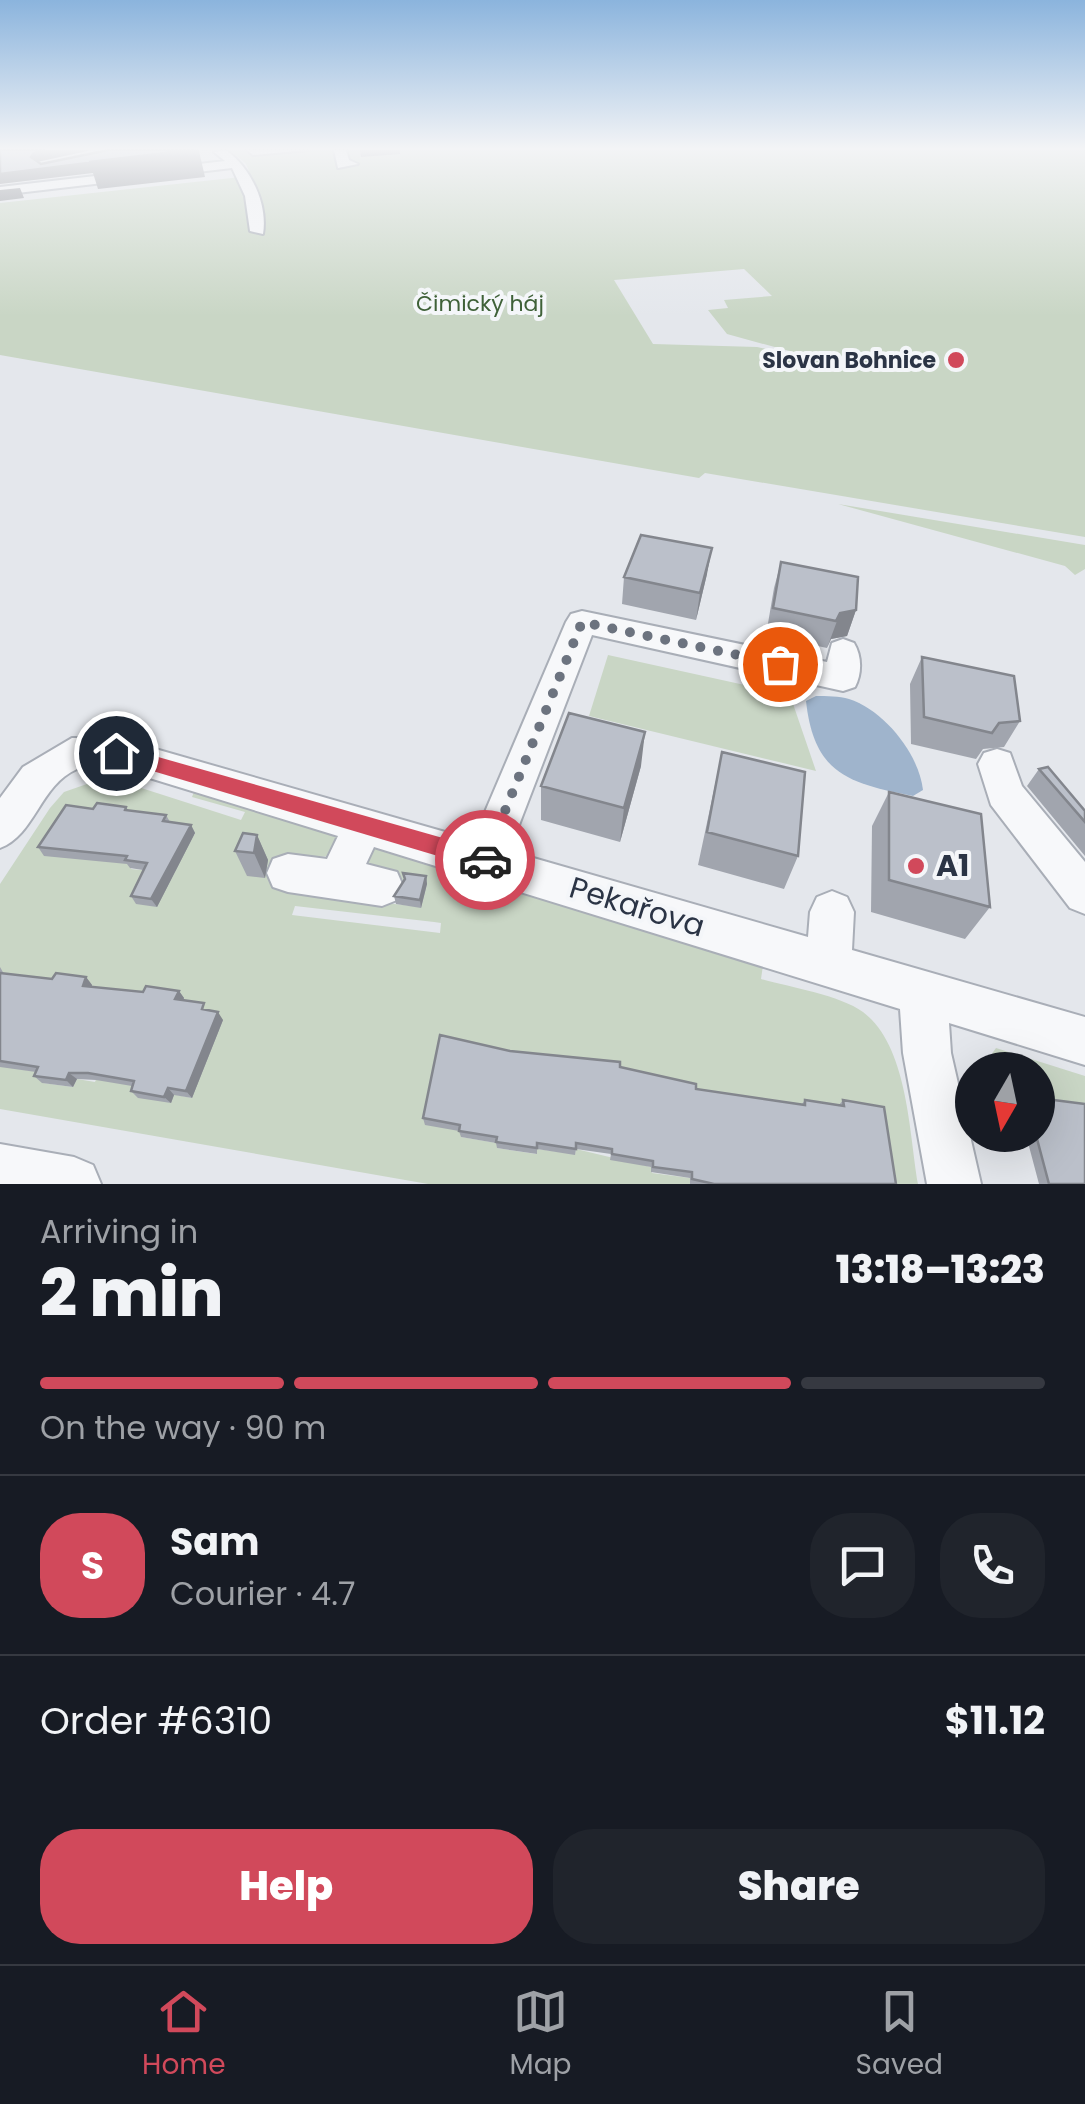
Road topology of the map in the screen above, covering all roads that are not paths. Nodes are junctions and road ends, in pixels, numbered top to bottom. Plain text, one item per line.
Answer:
1 (254, 205) edge
2 (258, 231) dead end
3 (844, 652) dead end
4 (997, 764) dead end
5 (363, 826) junction
6 (0, 830) edge
7 (484, 862) junction
8 (288, 872) dead end
9 (338, 880) junction
10 (382, 886) dead end
11 (1085, 894) edge
12 (832, 912) dead end
13 (829, 964) junction
14 (923, 993) junction
15 (1085, 1041) edge
16 (0, 1171) edge
17 (74, 1184) edge
18 (954, 1184) edge

1 - 2 street
3 - 7 street
4 - 11 street
5 - 6 street, Pekařova
5 - 7 street, Pekařova
5 - 9 street
7 - 13 street, Pekařova
8 - 9 street
9 - 10 street
12 - 13 street
13 - 14 street, Pekařova
14 - 15 street, Pekařova
14 - 18 street
16 - 17 street

